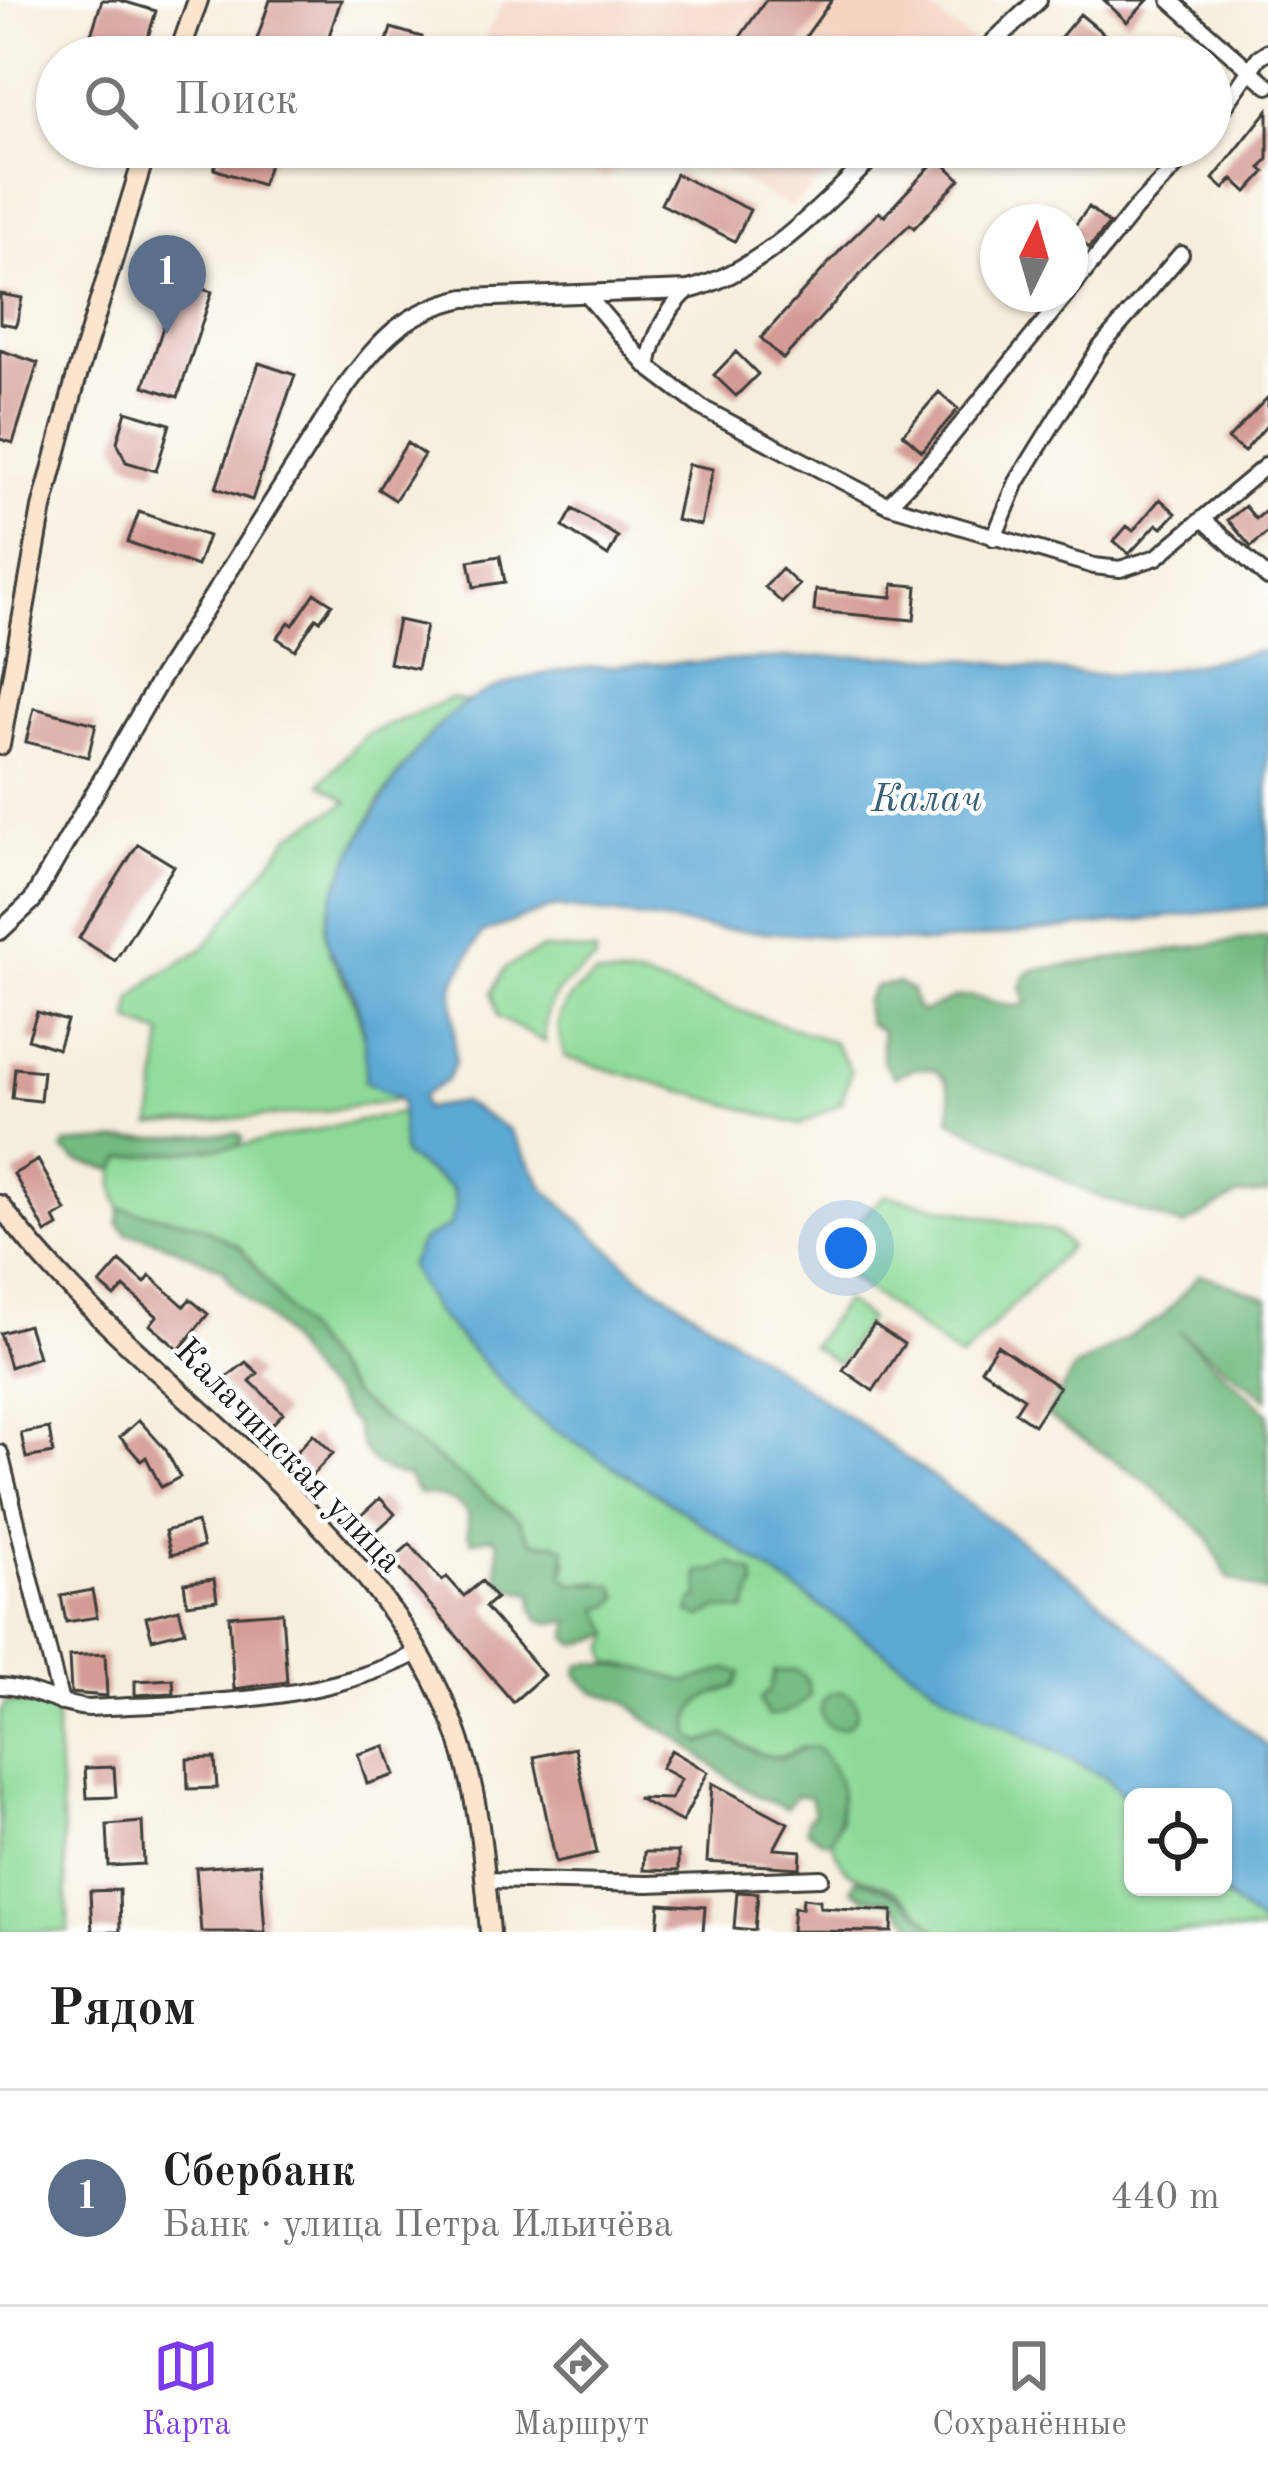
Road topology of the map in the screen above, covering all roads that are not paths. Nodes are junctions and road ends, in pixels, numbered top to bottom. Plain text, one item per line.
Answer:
1 (198, 0) edge
2 (1037, 0) edge
3 (1169, 0) edge
4 (185, 36) edge
5 (999, 36) edge
6 (1210, 36) edge
7 (1268, 50) edge
8 (1232, 56) edge
9 (1249, 71) junction
10 (1268, 86) edge
11 (1232, 96) edge
12 (141, 168) edge
13 (860, 168) edge
14 (1174, 168) edge
15 (1181, 254) dead end
16 (1088, 267) edge
17 (688, 290) junction
18 (586, 294) junction
19 (1052, 312) edge
20 (648, 368) junction
21 (1268, 464) edge
22 (888, 505) junction
23 (1203, 519) junction
24 (994, 538) junction
25 (1268, 578) edge
26 (0, 745) edge
27 (0, 931) edge
28 (0, 1205) edge
29 (0, 1453) edge
30 (419, 1652) junction
31 (0, 1686) edge
32 (61, 1703) junction
33 (820, 1878) dead end
34 (485, 1880) junction
35 (490, 1932) edge

1 - 4 main road
2 - 5 street
3 - 6 street
7 - 9 street
8 - 9 street
9 - 10 street
9 - 11 street
12 - 26 main road
13 - 17 street
14 - 16 street
15 - 24 street
17 - 18 street
17 - 20 street
18 - 20 street
18 - 27 street
19 - 22 street
20 - 22 street
21 - 23 street
22 - 24 street
23 - 24 street
23 - 25 street
28 - 30 main road, Калачинская улица
29 - 32 street
30 - 32 street
30 - 34 main road, Калачинская улица
31 - 32 street
33 - 34 street
34 - 35 main road, Калачинская улица

